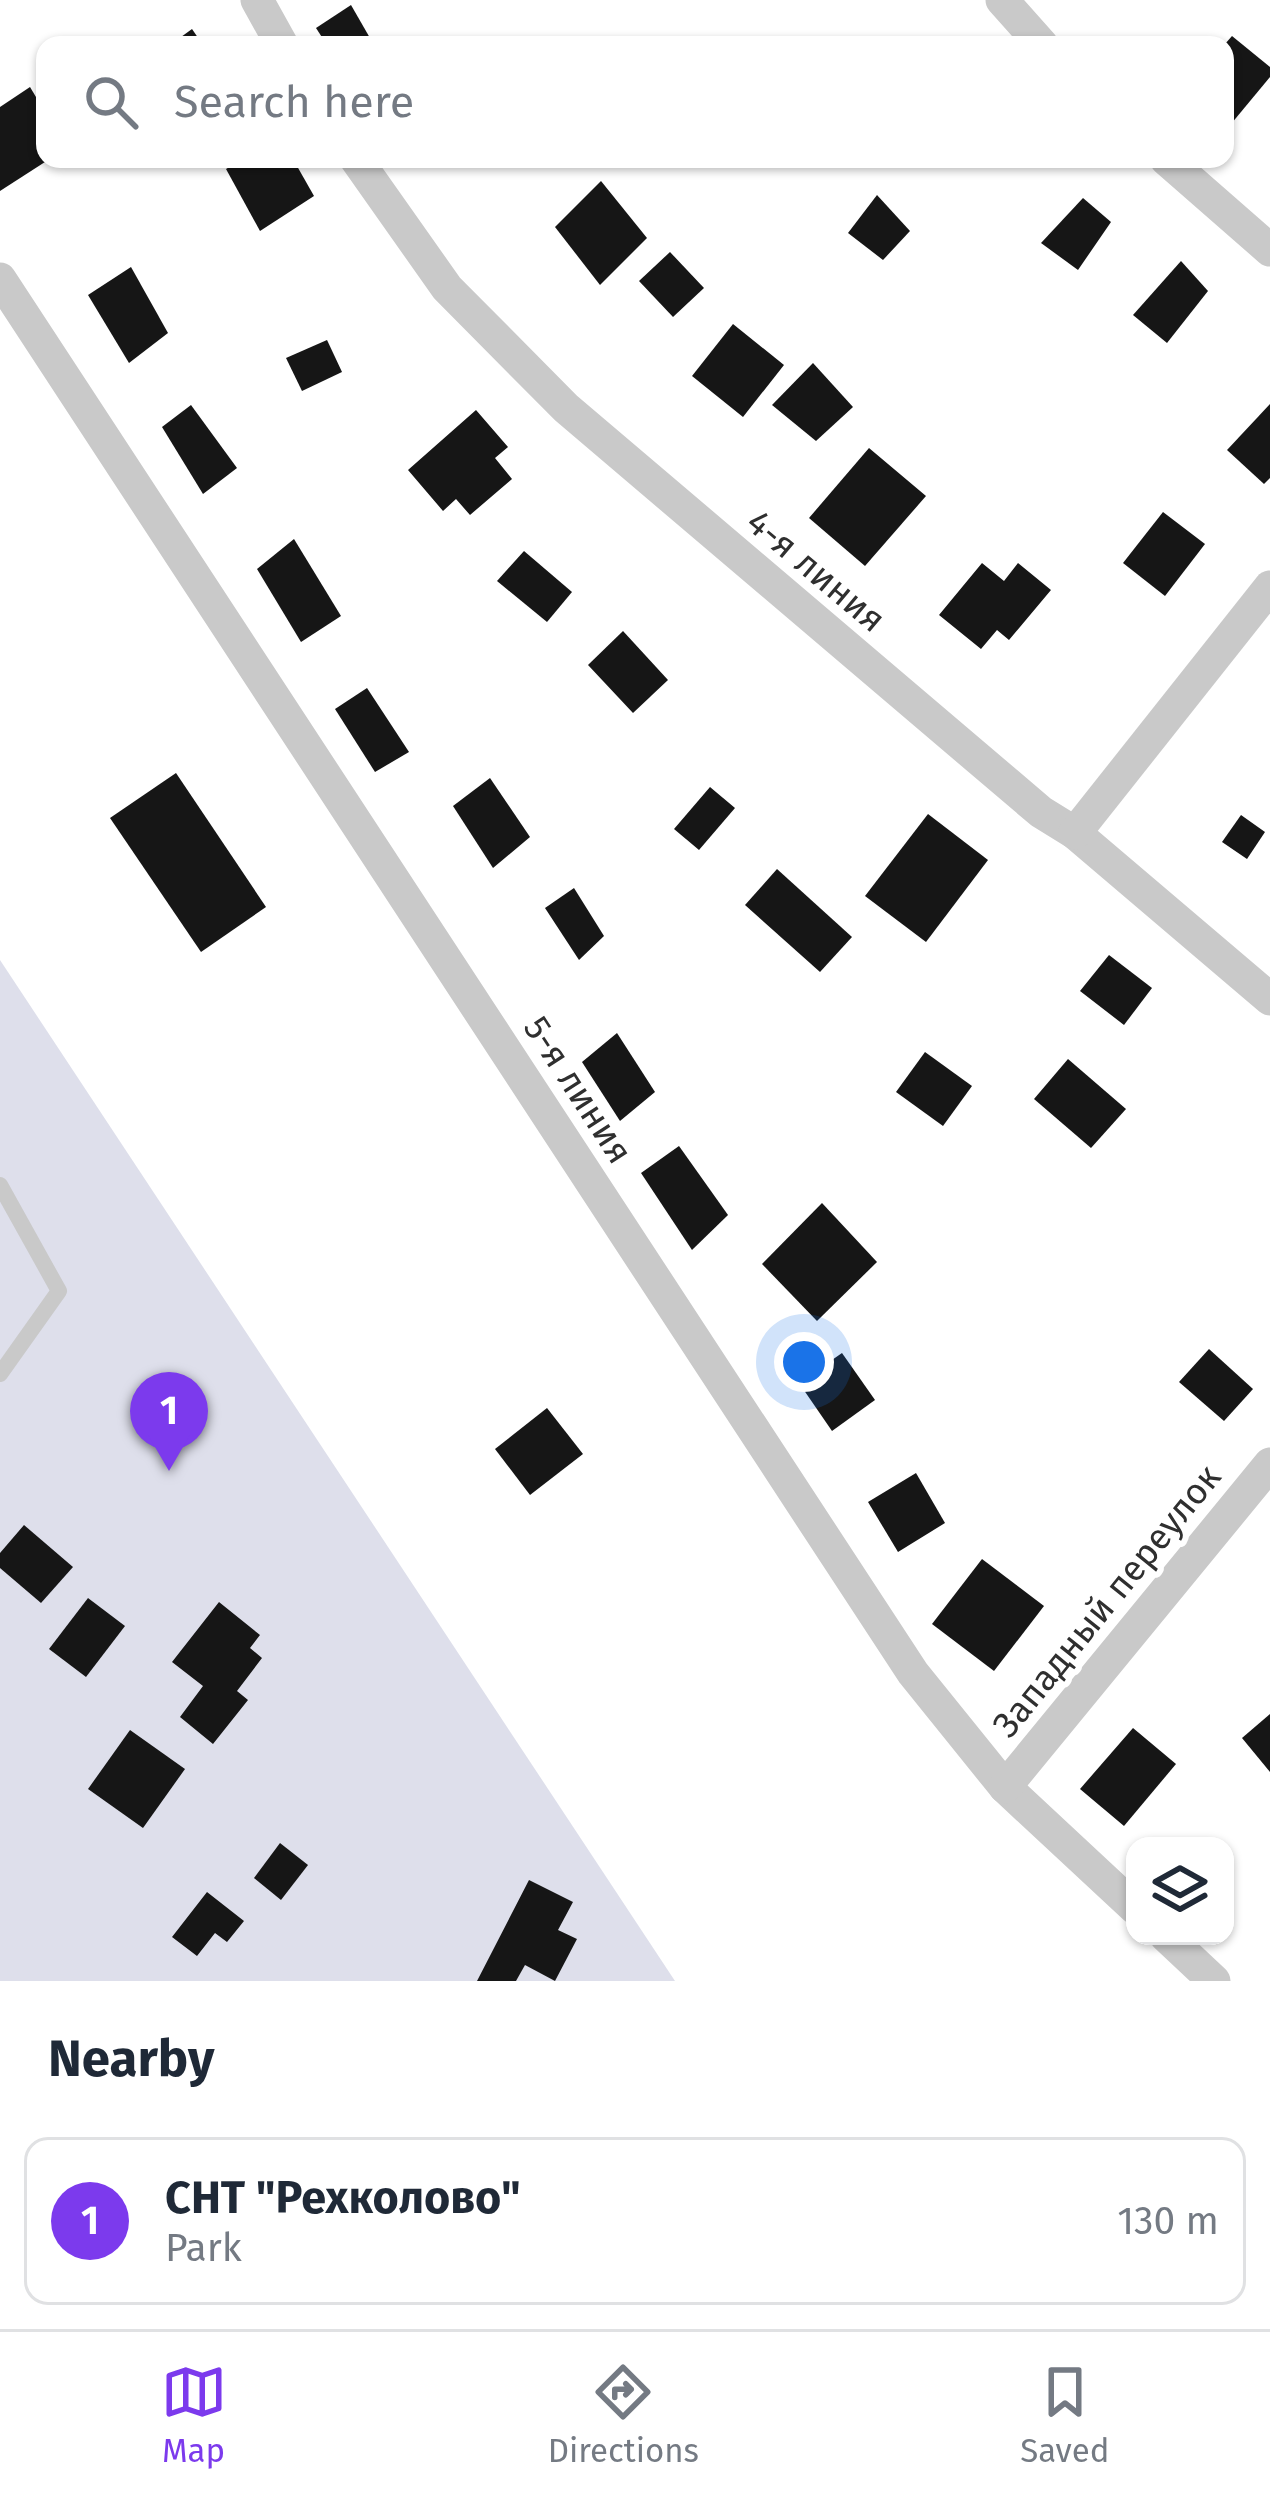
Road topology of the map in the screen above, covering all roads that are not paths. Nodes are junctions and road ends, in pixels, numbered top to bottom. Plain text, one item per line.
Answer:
1 (257, 0) edge
2 (1002, 0) edge
3 (277, 36) edge
4 (1034, 36) edge
5 (362, 168) edge
6 (1176, 168) edge
7 (1270, 250) edge
8 (0, 279) edge
9 (1270, 586) edge
10 (1075, 833) junction
11 (1270, 999) edge
12 (0, 1185) edge
13 (0, 1374) edge
14 (1270, 1464) edge
15 (1005, 1786) junction
16 (1126, 1899) edge
17 (1176, 1945) edge
18 (1214, 1981) edge

1 - 3 street
2 - 4 street
5 - 10 street, 4-я линия
6 - 7 street
8 - 15 street, 5-я линия
9 - 10 street
10 - 11 street, 4-я линия
12 - 13 lane
14 - 15 street, Западный переулок
15 - 16 street, 5-я линия
17 - 18 street

